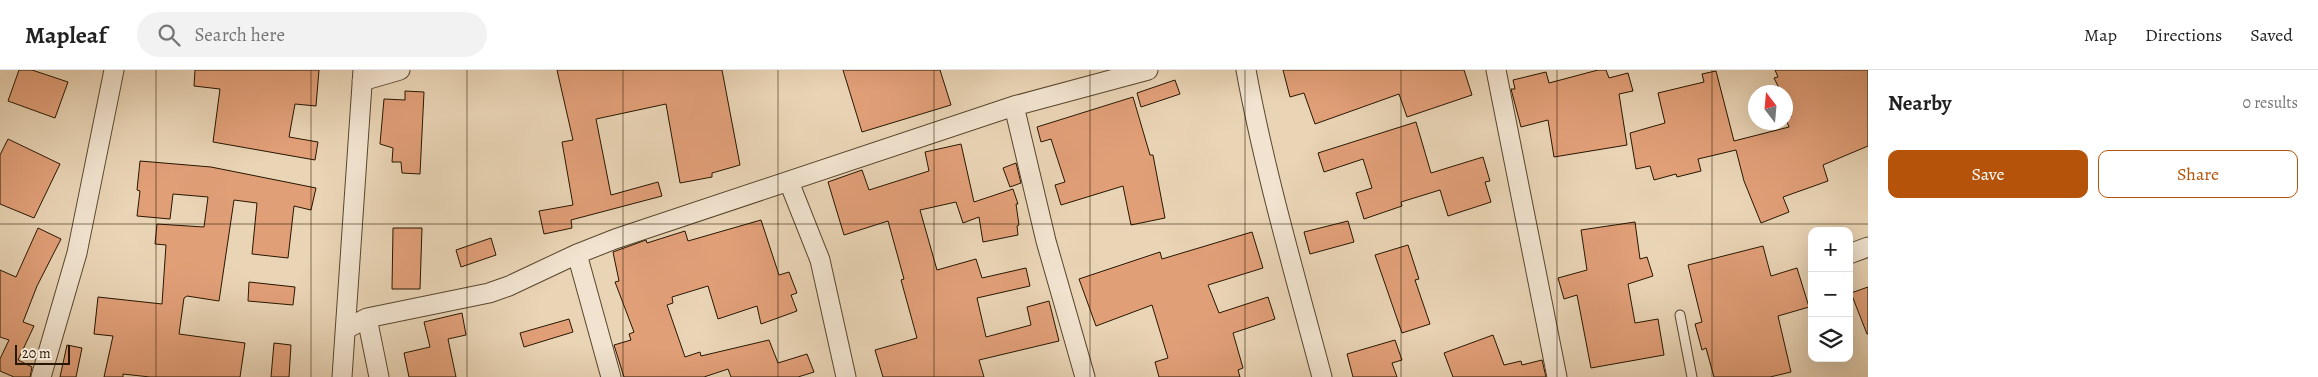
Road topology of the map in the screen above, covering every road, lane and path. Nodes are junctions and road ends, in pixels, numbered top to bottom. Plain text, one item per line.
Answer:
1 (114, 70) edge
2 (400, 70) edge
3 (1148, 70) edge
4 (1246, 70) edge
5 (1496, 70) edge
6 (362, 75) edge
7 (1014, 106) junction
8 (789, 182) junction
9 (1868, 247) edge
10 (1853, 253) edge
11 (577, 254) junction
12 (1680, 315) dead end
13 (367, 318) junction
14 (346, 329) junction
15 (41, 377) edge
16 (342, 377) edge
17 (379, 377) edge
18 (611, 377) edge
19 (846, 377) edge
20 (1085, 377) edge
21 (1322, 377) edge
22 (1557, 377) edge
23 (1692, 377) edge

1 - 15 street
2 - 6 street
3 - 7 street
4 - 21 street
5 - 22 street
6 - 14 street
7 - 8 street
7 - 20 street
8 - 11 street
8 - 19 street
9 - 10 street
11 - 13 street
11 - 18 street
12 - 23 lane
13 - 14 street
13 - 17 street
14 - 16 street

